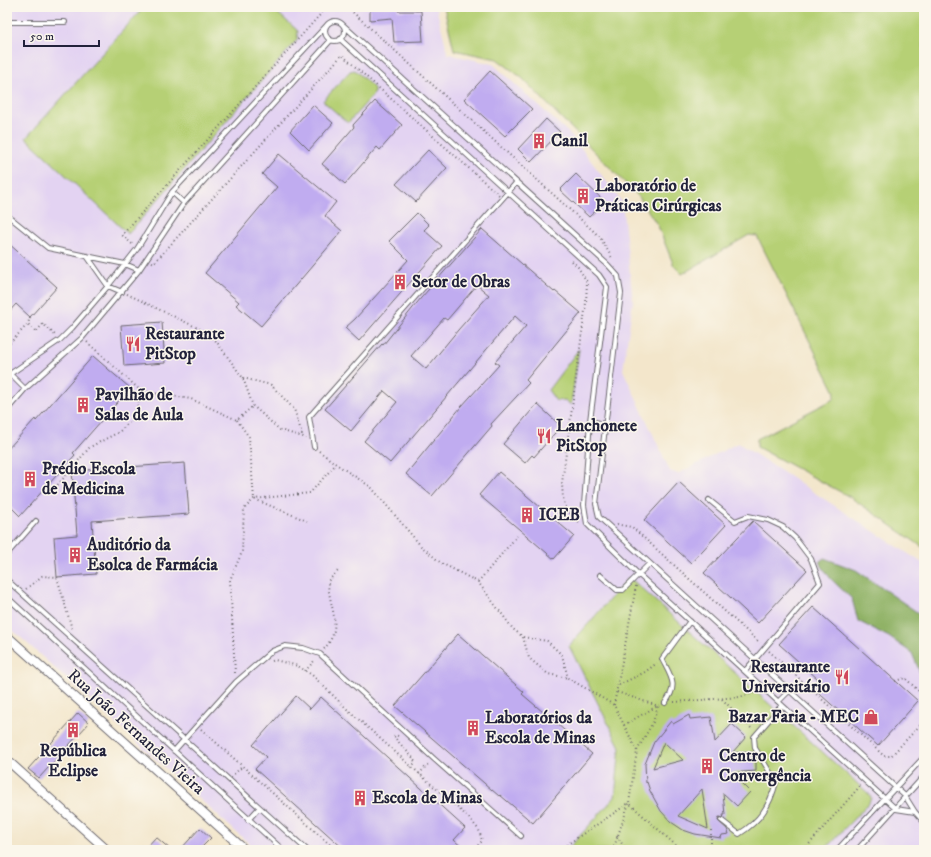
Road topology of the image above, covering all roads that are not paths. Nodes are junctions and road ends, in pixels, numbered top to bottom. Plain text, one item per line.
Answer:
1 (7, 22) edge
2 (65, 22) dead end
3 (342, 24) junction
4 (327, 25) junction
5 (340, 39) junction
6 (331, 40) junction
7 (516, 183) junction
8 (172, 192) junction
9 (508, 192) junction
10 (184, 203) junction
11 (7, 215) edge
12 (87, 256) junction
13 (125, 264) junction
14 (139, 270) junction
15 (108, 286) junction
16 (122, 292) junction
17 (8, 374) edge
18 (25, 389) junction
19 (7, 410) edge
20 (590, 421) junction
21 (605, 424) junction
22 (314, 447) road end
23 (709, 500) dead end
24 (36, 521) dead end
25 (7, 554) edge
26 (649, 564) junction
27 (638, 574) junction
28 (600, 575) dead end
29 (7, 580) edge
30 (7, 597) edge
31 (690, 621) junction
32 (7, 636) edge
33 (755, 660) junction
34 (745, 671) junction
35 (789, 691) junction
36 (665, 703) road end
37 (781, 703) junction
38 (184, 740) junction
39 (174, 752) junction
40 (924, 757) edge
41 (7, 760) edge
42 (924, 776) edge
43 (895, 787) junction
44 (905, 796) junction
45 (885, 798) junction
46 (259, 808) junction
47 (896, 809) junction
48 (915, 812) junction
49 (248, 820) junction
50 (721, 820) dead end
51 (924, 822) edge
52 (521, 836) dead end
53 (107, 850) edge
54 (245, 850) edge
55 (283, 850) edge
56 (307, 850) edge
57 (837, 850) edge
58 (857, 850) edge

1 - 2 lane
3 - 4 lane
3 - 5 lane
3 - 7 lane
4 - 6 lane
4 - 8 lane
5 - 6 lane
5 - 9 lane
6 - 10 lane
7 - 9 lane
7 - 21 lane
8 - 10 lane
8 - 13 lane
9 - 20 lane
9 - 22 lane
10 - 14 lane
11 - 12 lane
12 - 13 lane
12 - 15 lane
13 - 14 lane
13 - 15 lane
14 - 16 lane
15 - 16 lane
15 - 17 lane
16 - 18 lane
17 - 18 lane
18 - 19 lane
20 - 21 lane
20 - 27 lane
21 - 26 lane
23 - 33 lane
24 - 25 lane
26 - 27 lane
26 - 33 lane
27 - 28 lane
27 - 31 lane
29 - 38 lane
30 - 39 lane
31 - 34 lane
31 - 36 lane
32 - 54 street, Rua João Fernandes Vieira
33 - 34 lane
33 - 35 lane
34 - 37 lane
35 - 37 lane
35 - 43 lane
37 - 45 lane
37 - 50 lane
38 - 39 lane
38 - 46 lane
38 - 52 lane
39 - 49 lane
40 - 43 lane
41 - 53 street
42 - 44 lane
43 - 44 lane
43 - 45 lane
44 - 47 lane
44 - 48 lane
45 - 47 lane
45 - 57 lane
46 - 49 lane
46 - 56 lane
47 - 48 lane
47 - 58 lane
48 - 51 lane
49 - 55 lane

